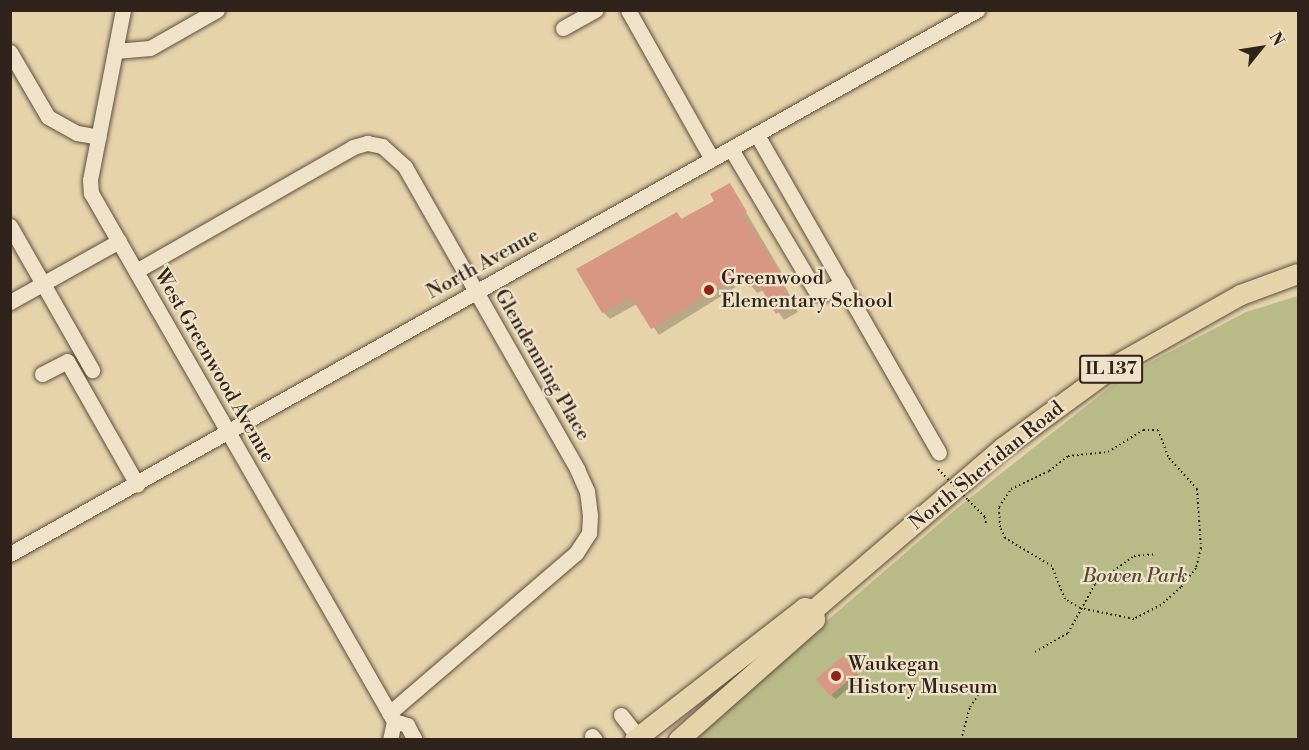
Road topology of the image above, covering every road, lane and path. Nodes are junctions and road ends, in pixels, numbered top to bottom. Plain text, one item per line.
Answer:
1 (217, 10) edge
2 (596, 10) edge
3 (628, 10) edge
4 (977, 10) edge
5 (119, 12) edge
6 (563, 28) dead end
7 (115, 51) junction
8 (10, 52) edge
9 (757, 135) junction
10 (99, 137) junction
11 (731, 149) junction
12 (712, 159) junction
13 (10, 226) edge
14 (119, 241) junction
15 (136, 271) junction
16 (1299, 274) edge
17 (842, 283) junction
18 (44, 284) junction
19 (476, 292) junction
20 (10, 302) edge
21 (92, 370) dead end
22 (42, 374) dead end
23 (228, 432) junction
24 (939, 453) dead end
25 (938, 469) dead end
26 (137, 484) junction
27 (986, 524) dead end
28 (10, 554) edge
29 (1155, 554) dead end
30 (1080, 608) junction
31 (814, 610) junction
32 (1035, 652) dead end
33 (982, 690) dead end
34 (621, 715) dead end
35 (392, 717) junction
36 (636, 738) edge
37 (390, 740) edge
38 (415, 740) edge
39 (679, 740) edge
40 (961, 740) edge

1 - 7 street
2 - 6 street
3 - 12 street
4 - 9 street, North Avenue
5 - 7 street, West Greenwood Avenue
7 - 10 street, West Greenwood Avenue
8 - 10 street
9 - 11 street, North Avenue
9 - 17 street
10 - 14 street, West Greenwood Avenue
11 - 12 street, North Avenue
11 - 17 street
12 - 19 street, North Avenue
13 - 18 street
14 - 15 street, West Greenwood Avenue
14 - 18 street
15 - 19 street, Glendenning Place
15 - 23 street, West Greenwood Avenue
16 - 31 main road, North Sheridan Road / IL 137
17 - 24 street
18 - 20 street
18 - 21 street
19 - 23 street, North Avenue
19 - 35 street, Glendenning Place
22 - 26 street
23 - 26 street, North Avenue
23 - 35 street, West Greenwood Avenue
25 - 27 path, bridge
26 - 28 street, North Avenue
29 - 30 path
30 - 30 path
30 - 32 path
31 - 36 main road, North Sheridan Road / IL 137
31 - 39 main road, North Sheridan Road / IL 137
33 - 40 path
34 - 36 street
35 - 37 street
35 - 38 street, West Greenwood Avenue

